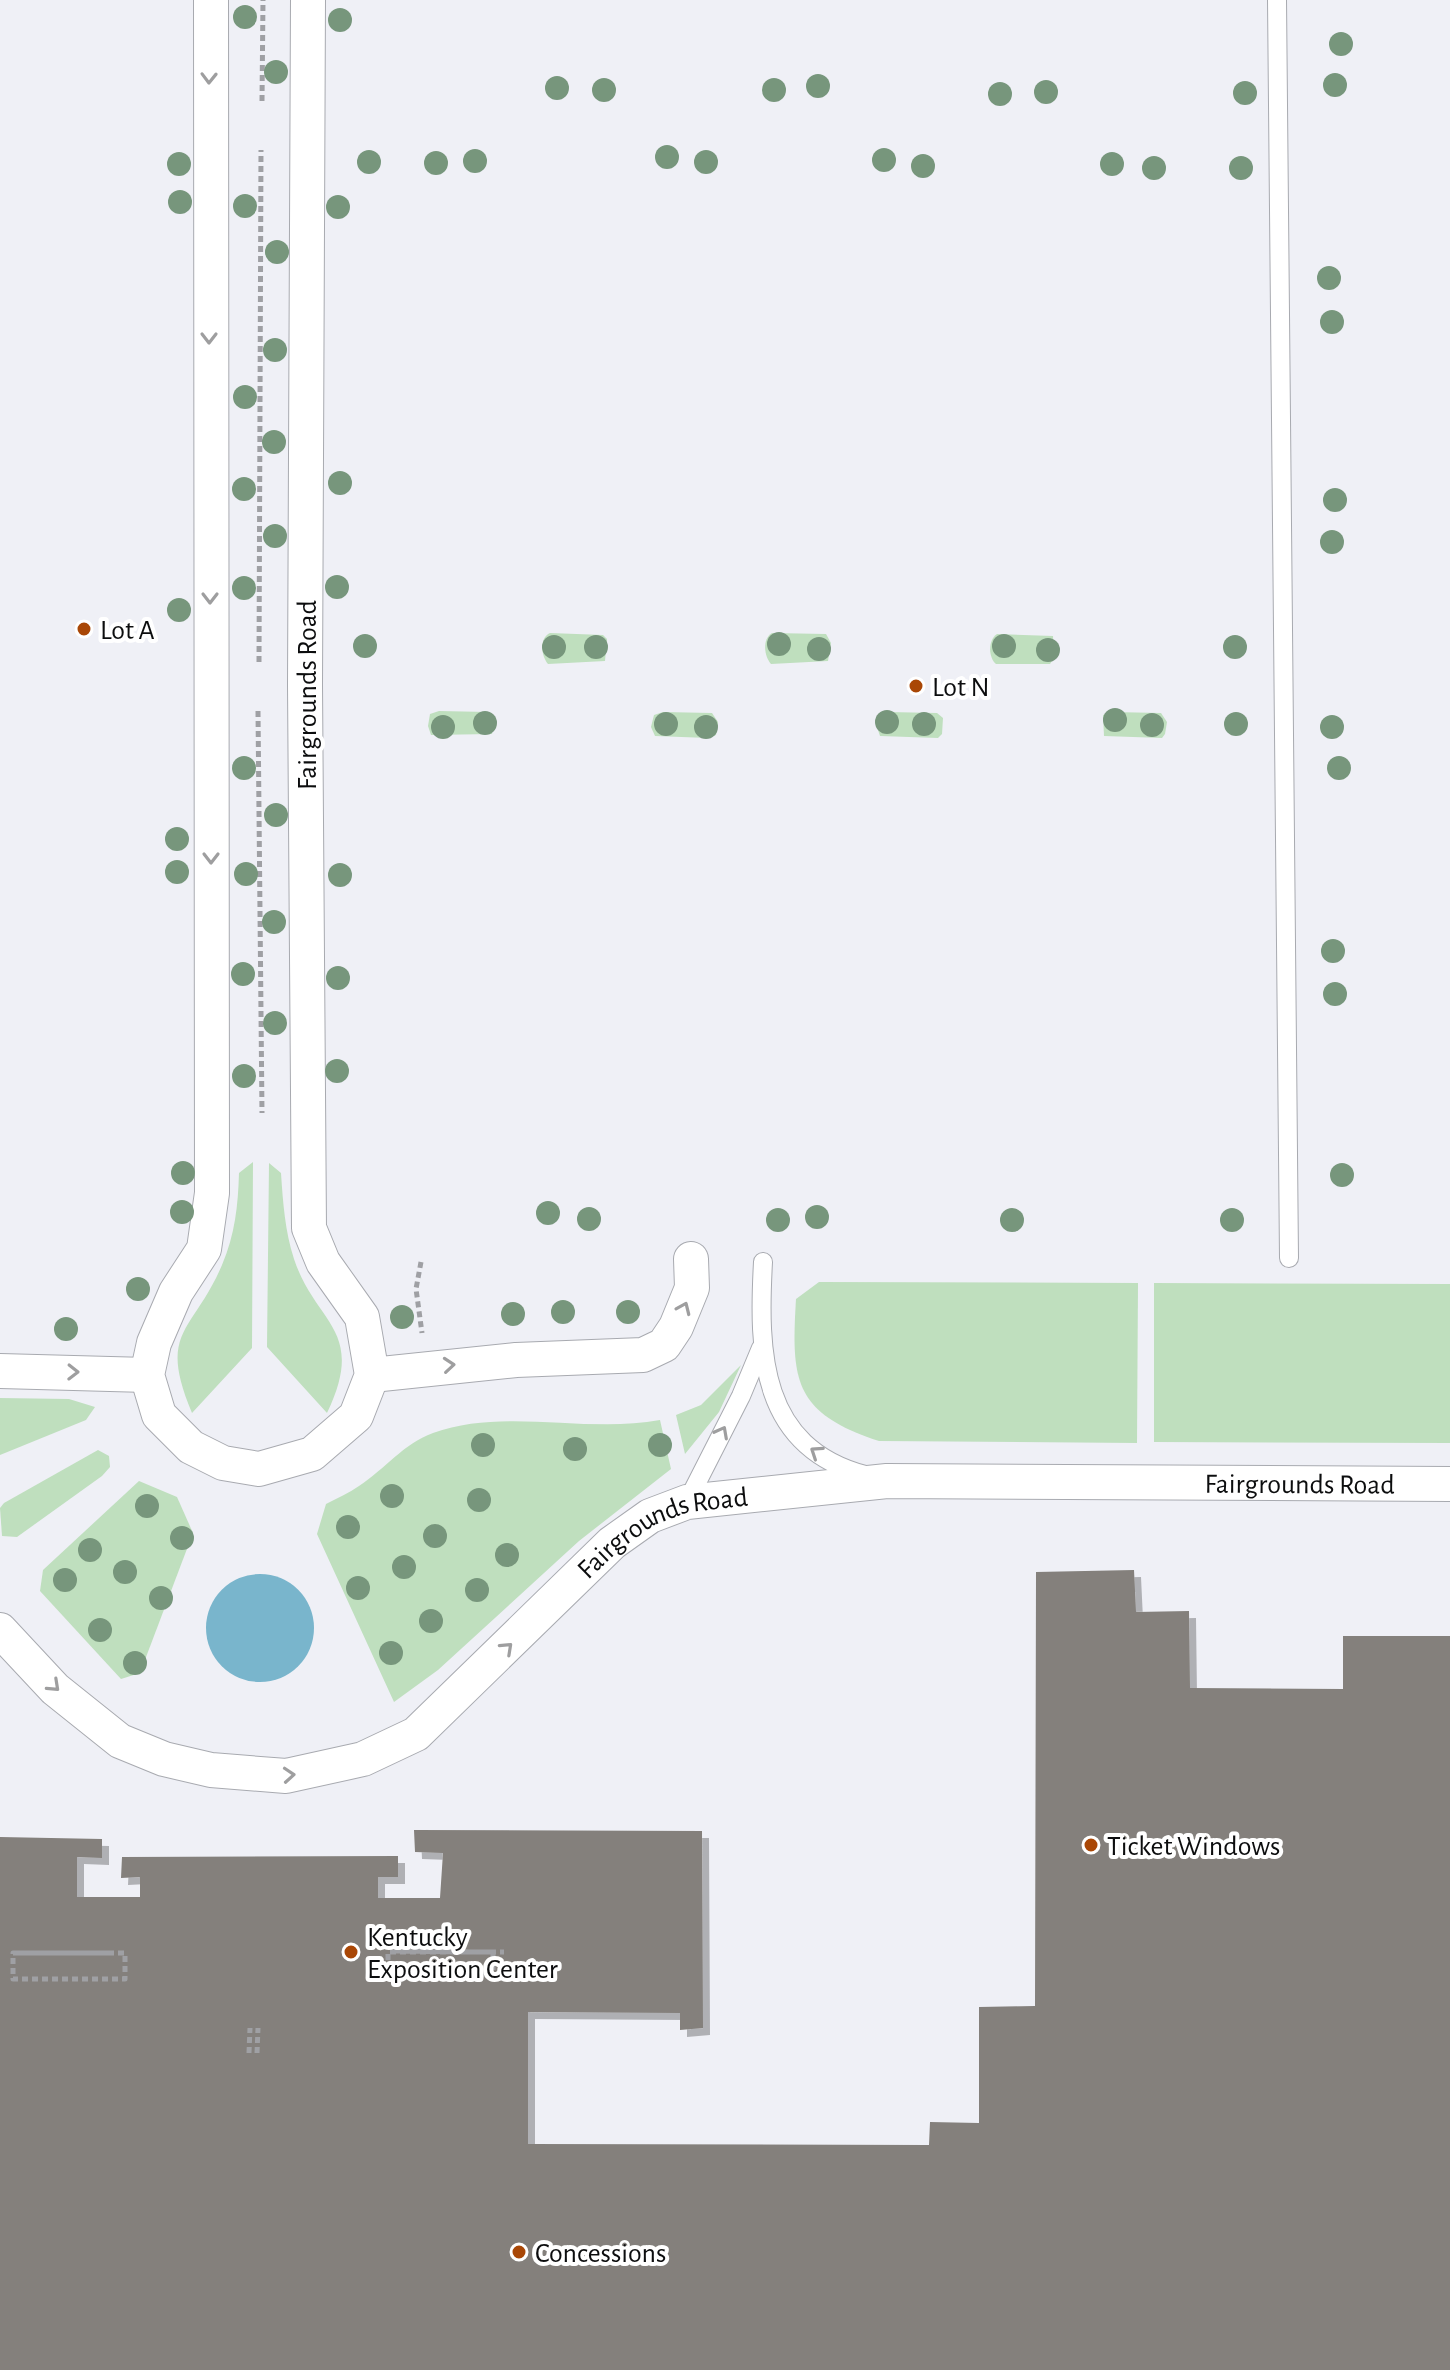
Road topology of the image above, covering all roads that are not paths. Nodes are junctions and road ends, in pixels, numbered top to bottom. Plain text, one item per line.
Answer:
1 (211, 0) edge
2 (308, 0) edge
3 (1277, 0) edge
4 (1289, 1258) dead end
5 (691, 1259) dead end
6 (763, 1262) dead end
7 (761, 1348) junction
8 (0, 1371) edge
9 (147, 1375) junction
10 (372, 1375) junction
11 (887, 1481) junction
12 (1450, 1484) edge
13 (687, 1502) junction
14 (0, 1630) edge

1 -> 9 street
2 - 10 street, Fairgrounds Road
3 - 4 lane
10 -> 5 street
6 - 7 lane
11 -> 7 lane
13 -> 7 lane
8 -> 9 street
9 - 10 street
11 - 12 street, Fairgrounds Road
11 - 13 street, Fairgrounds Road
14 -> 13 street, Fairgrounds Road

